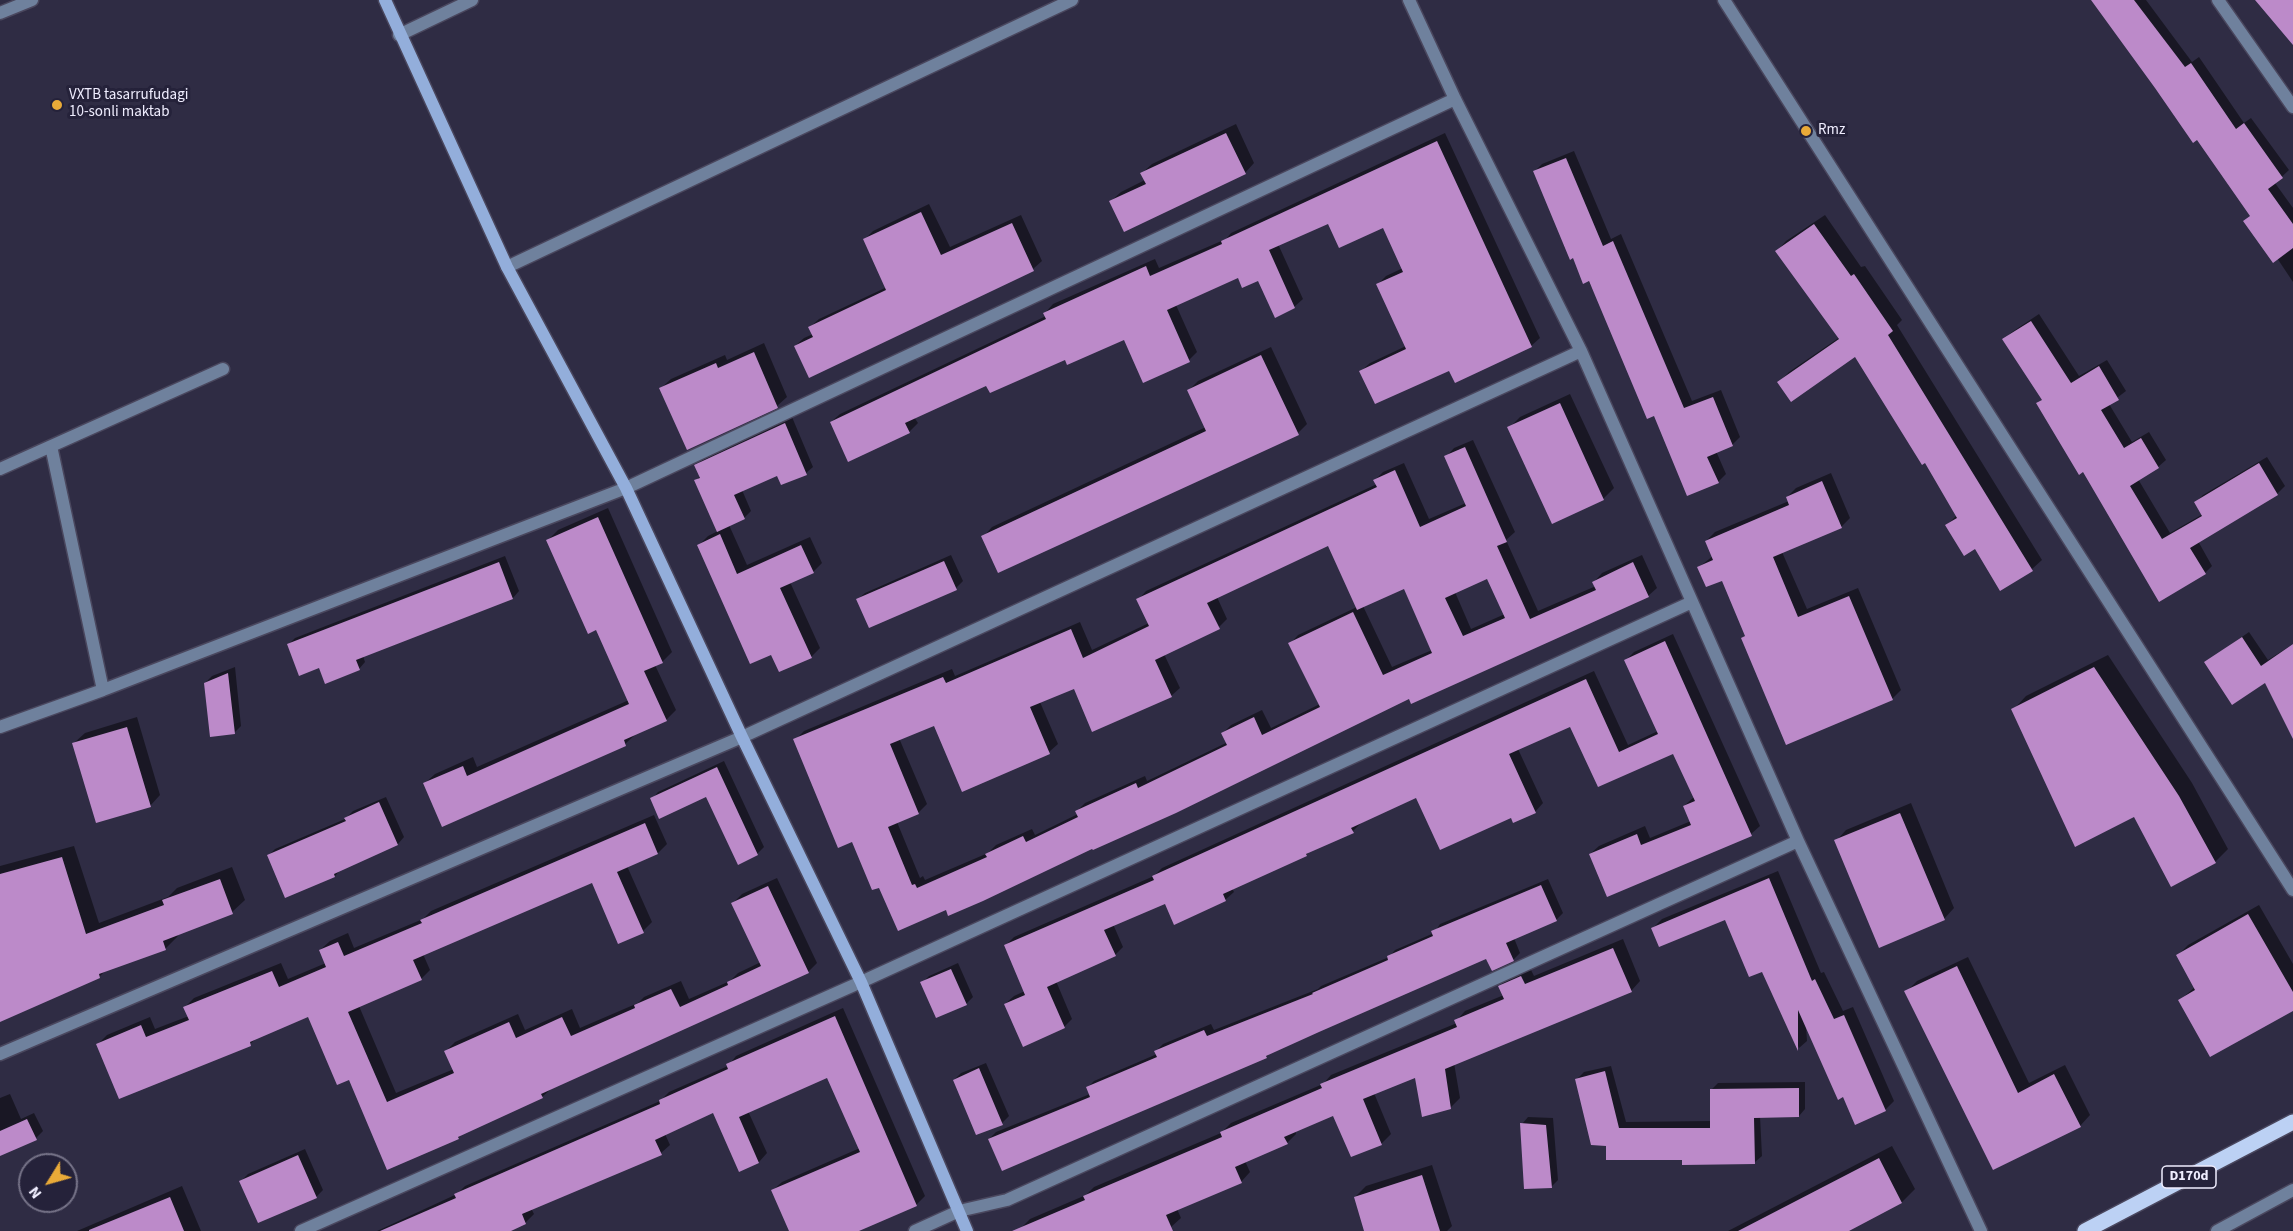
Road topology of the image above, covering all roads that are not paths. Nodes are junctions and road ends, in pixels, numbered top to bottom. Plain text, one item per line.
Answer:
1 (32, 0) edge
2 (385, 0) edge
3 (472, 0) edge
4 (1072, 0) edge
5 (1409, 0) edge
6 (1724, 0) edge
7 (2218, 0) edge
8 (0, 13) edge
9 (399, 35) junction
10 (1455, 99) junction
11 (2293, 107) edge
12 (507, 267) junction
13 (1581, 351) junction
14 (223, 369) dead end
15 (51, 447) junction
16 (0, 469) edge
17 (626, 488) junction
18 (1692, 602) junction
19 (103, 690) junction
20 (0, 727) edge
21 (742, 737) junction
22 (1798, 841) junction
23 (2293, 890) edge
24 (861, 982) junction
25 (0, 1053) edge
26 (2293, 1122) edge
27 (2293, 1190) edge
28 (959, 1211) junction
29 (301, 1231) edge
30 (915, 1231) edge
31 (967, 1231) edge
32 (1981, 1231) edge
33 (2085, 1231) edge
34 (2217, 1231) edge

1 - 8 street
2 - 9 street
3 - 9 street
4 - 12 street
5 - 10 street
6 - 23 street
7 - 11 street
9 - 12 street
10 - 13 street
10 - 17 street
12 - 17 street
13 - 18 street
13 - 21 street
14 - 15 street
15 - 16 street
15 - 19 street
17 - 19 street
17 - 21 street
18 - 22 street
18 - 24 street
19 - 20 street
21 - 24 street
21 - 25 street
22 - 28 street
22 - 32 street
24 - 28 street
24 - 29 street
26 - 33 main road, D170d
27 - 34 street
28 - 30 street
28 - 31 street

